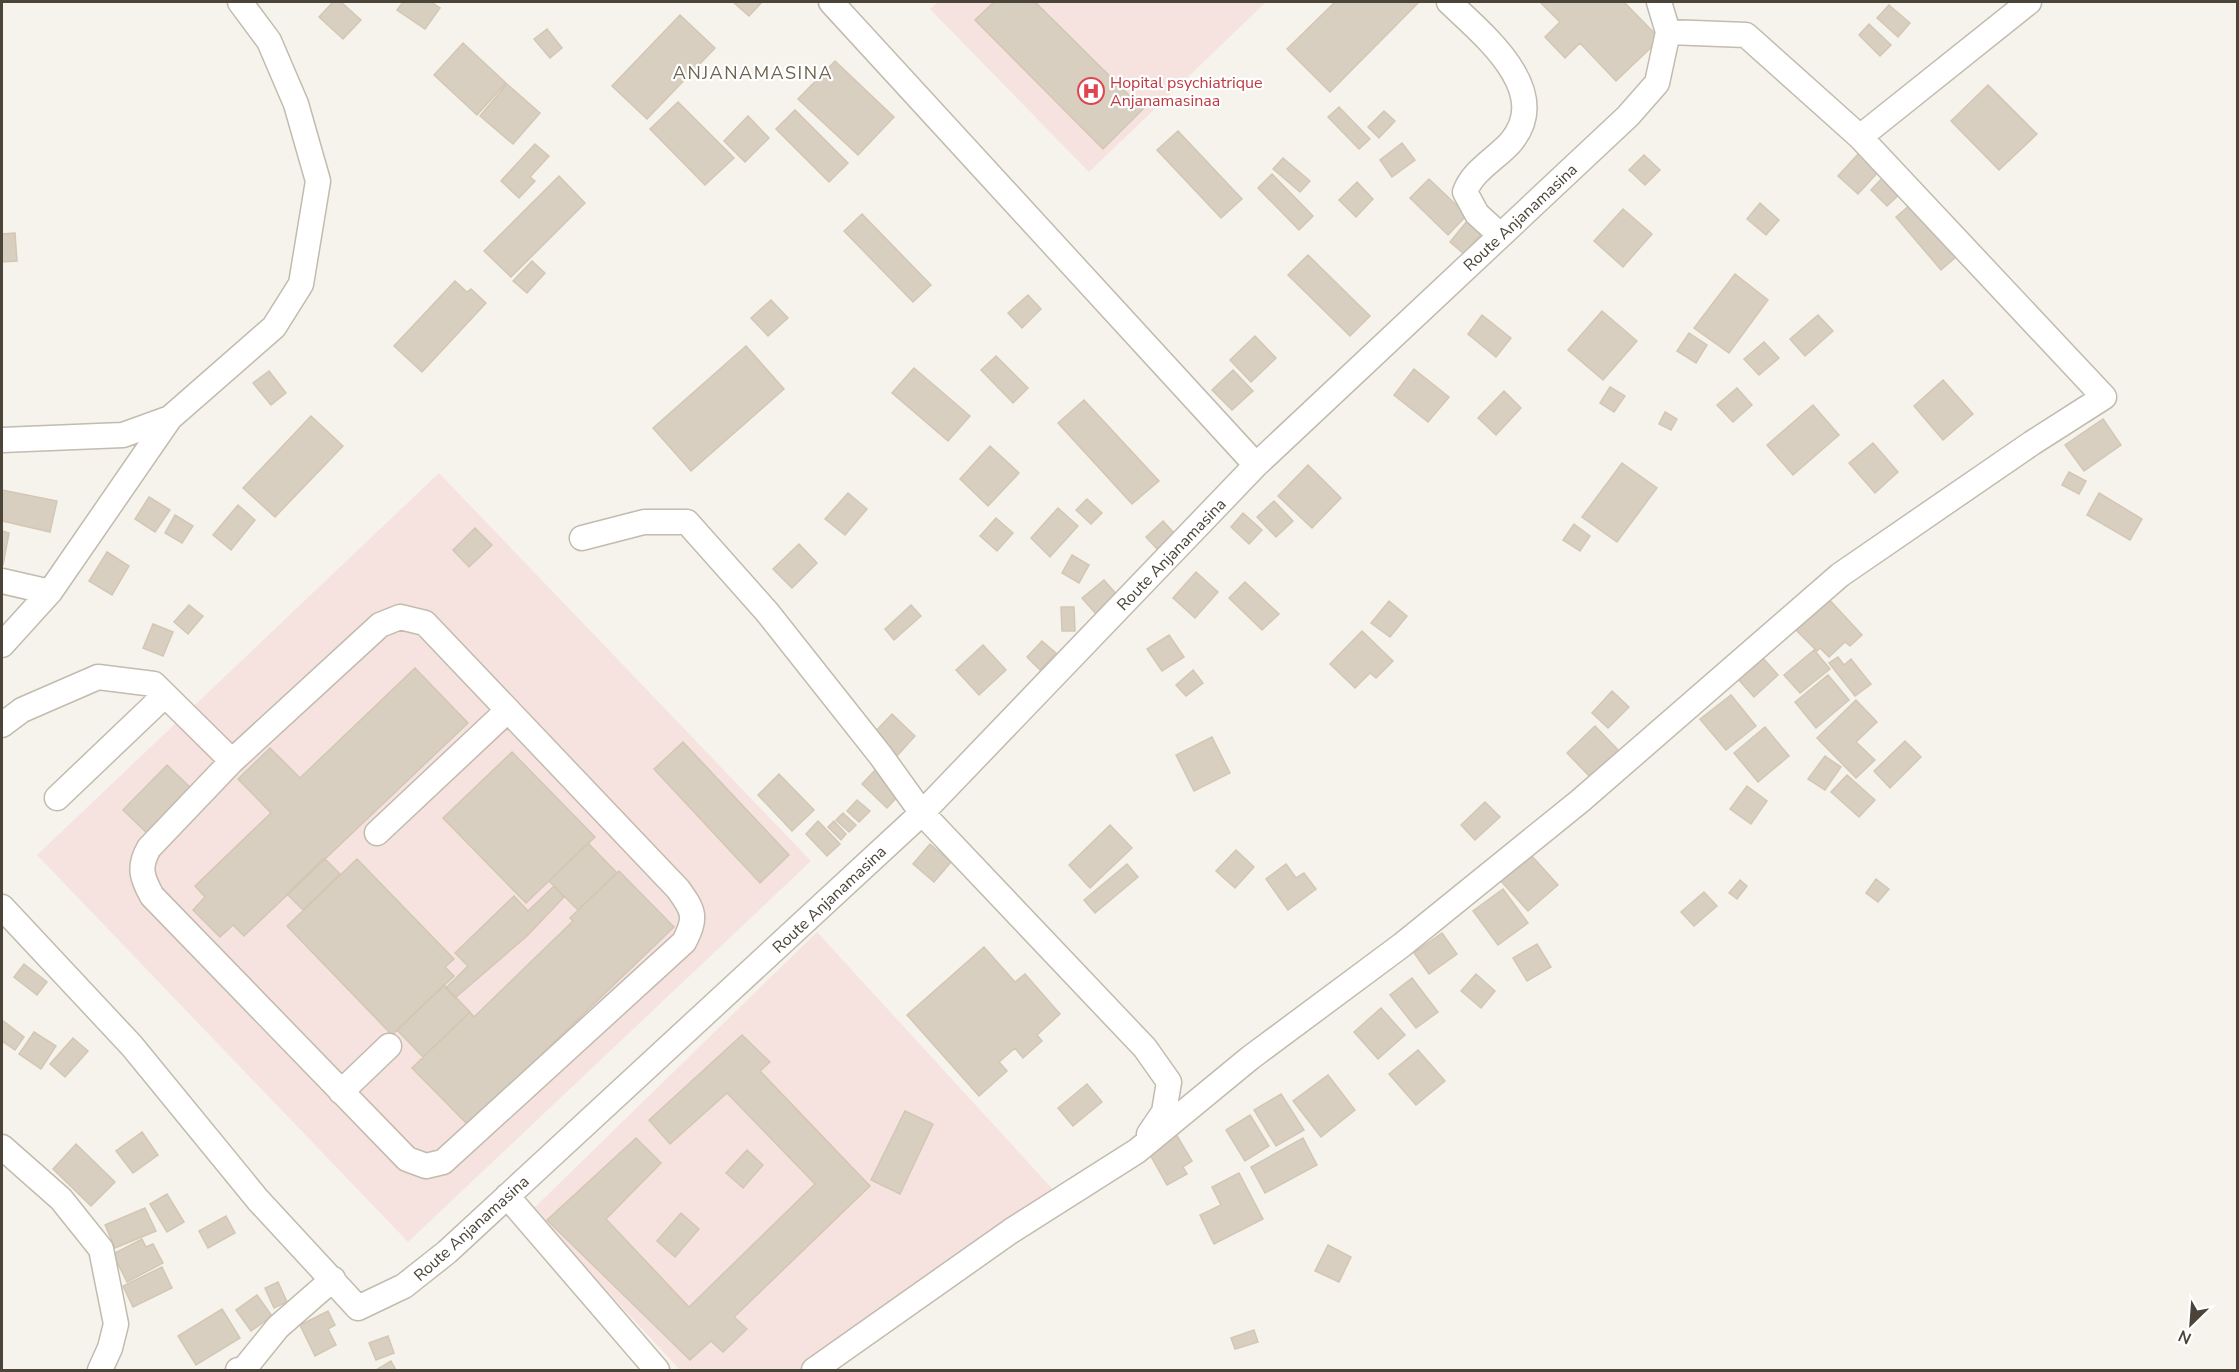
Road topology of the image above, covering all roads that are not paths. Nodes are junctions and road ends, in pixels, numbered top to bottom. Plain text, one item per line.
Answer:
1 (240, 2) edge
2 (831, 2) edge
3 (1449, 2) edge
4 (1659, 2) edge
5 (2029, 2) edge
6 (1668, 32) junction
7 (1860, 137) junction
8 (1500, 235) junction
9 (170, 418) junction
10 (2, 440) edge
11 (1256, 465) junction
12 (582, 538) dead end
13 (2, 582) edge
14 (50, 592) junction
15 (2, 645) edge
16 (165, 695) junction
17 (508, 710) junction
18 (2, 725) edge
19 (232, 761) junction
20 (57, 798) dead end
21 (922, 813) junction
22 (377, 833) dead end
23 (2, 907) edge
24 (389, 1046) dead end
25 (341, 1092) junction
26 (2, 1147) edge
27 (1137, 1151) junction
28 (507, 1196) junction
29 (333, 1279) junction
30 (100, 1371) edge
31 (238, 1371) edge
32 (657, 1371) edge
33 (814, 1371) edge

1 - 9 street
2 - 11 street
3 - 8 street
4 - 6 street
5 - 7 street
6 - 7 street
6 - 8 street, Route Anjanamasina
7 - 27 street
8 - 11 street, Route Anjanamasina
9 - 10 street
9 - 14 street
11 - 21 street, Route Anjanamasina
12 - 21 street
13 - 14 street
14 - 15 street
16 - 18 street
16 - 19 street
16 - 20 street
17 - 19 street
17 - 22 street
17 - 25 street
19 - 25 street
21 - 27 street
21 - 28 street, Route Anjanamasina
23 - 29 street, Route Anjanamasina
24 - 25 street
26 - 30 street
27 - 33 street
28 - 29 street, Route Anjanamasina
28 - 32 street
29 - 31 street

